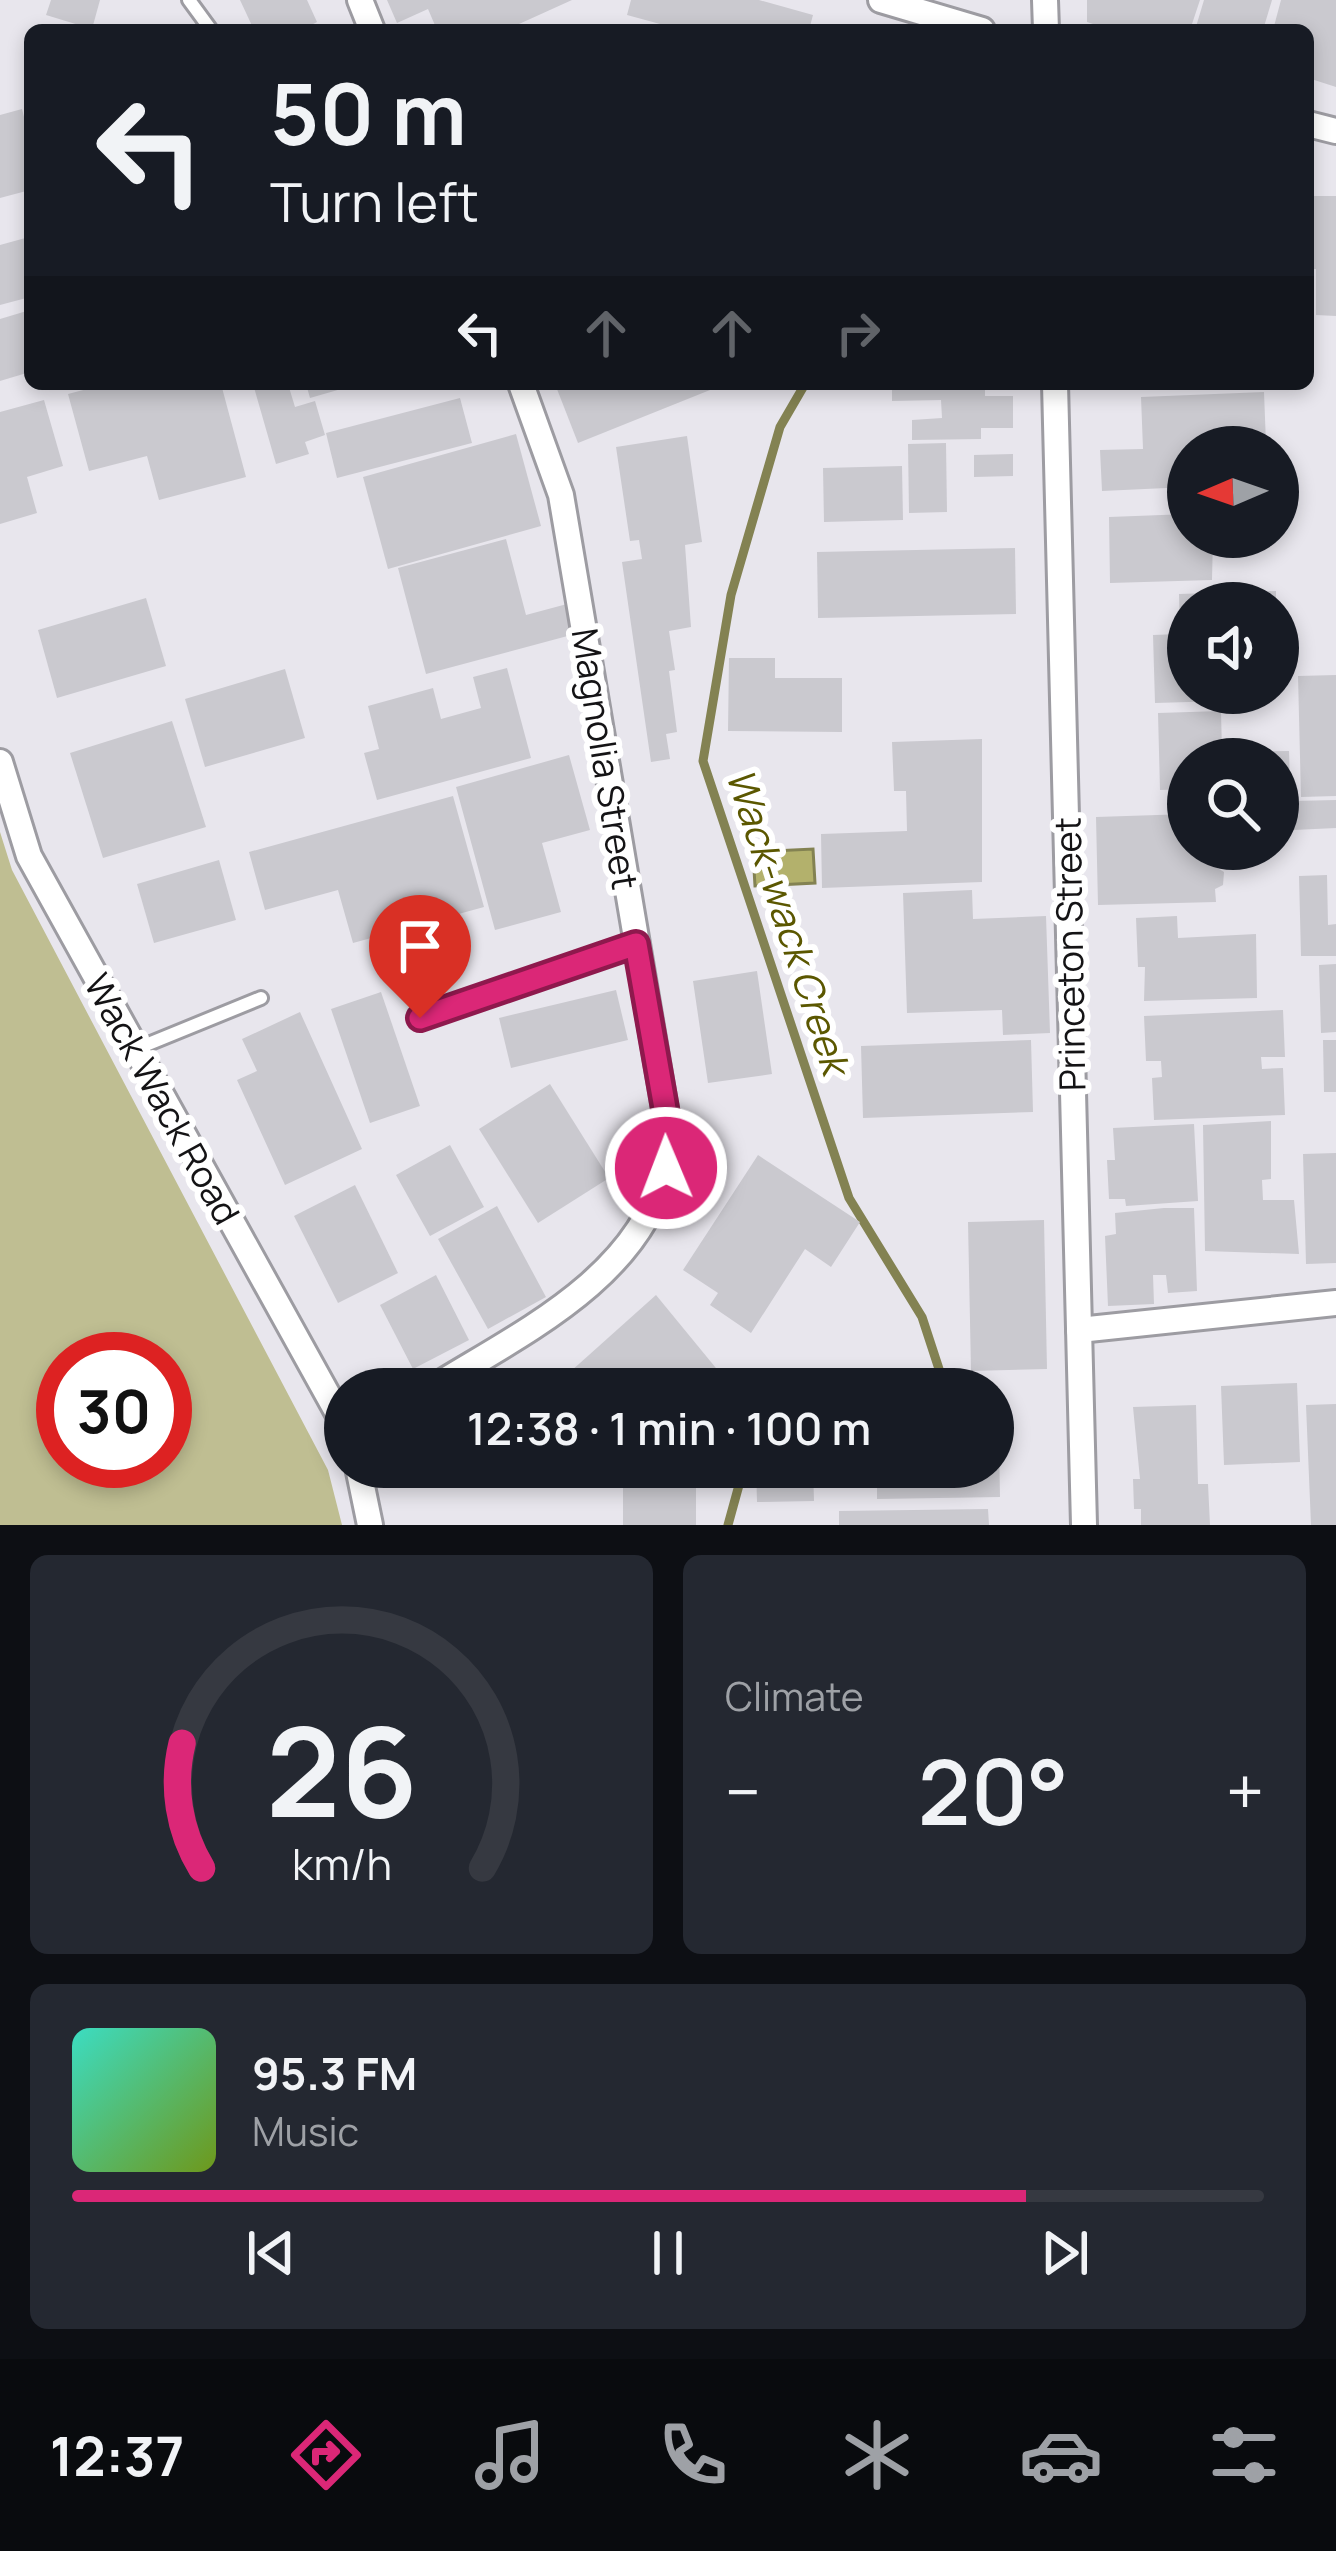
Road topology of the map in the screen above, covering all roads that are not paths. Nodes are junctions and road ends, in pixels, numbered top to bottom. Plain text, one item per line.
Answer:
1 (881, 0) edge
2 (962, 24) edge
3 (523, 390) edge
4 (1055, 390) edge
5 (0, 762) edge
6 (636, 944) junction
7 (261, 998) dead end
8 (420, 1018) dead end
9 (135, 1049) junction
10 (1336, 1303) edge
11 (1079, 1330) junction
12 (463, 1368) edge
13 (324, 1388) edge
14 (362, 1488) edge
15 (370, 1525) edge
16 (1084, 1525) edge

1 - 2 street
3 - 6 street, Magnolia Street
4 - 11 street, Princeton Street
5 - 9 street, Wack Wack Road
6 - 8 lane
6 - 12 street, Magnolia Street
7 - 9 lane
9 - 13 street, Wack Wack Road
10 - 11 street
11 - 16 street, Princeton Street
14 - 15 street

